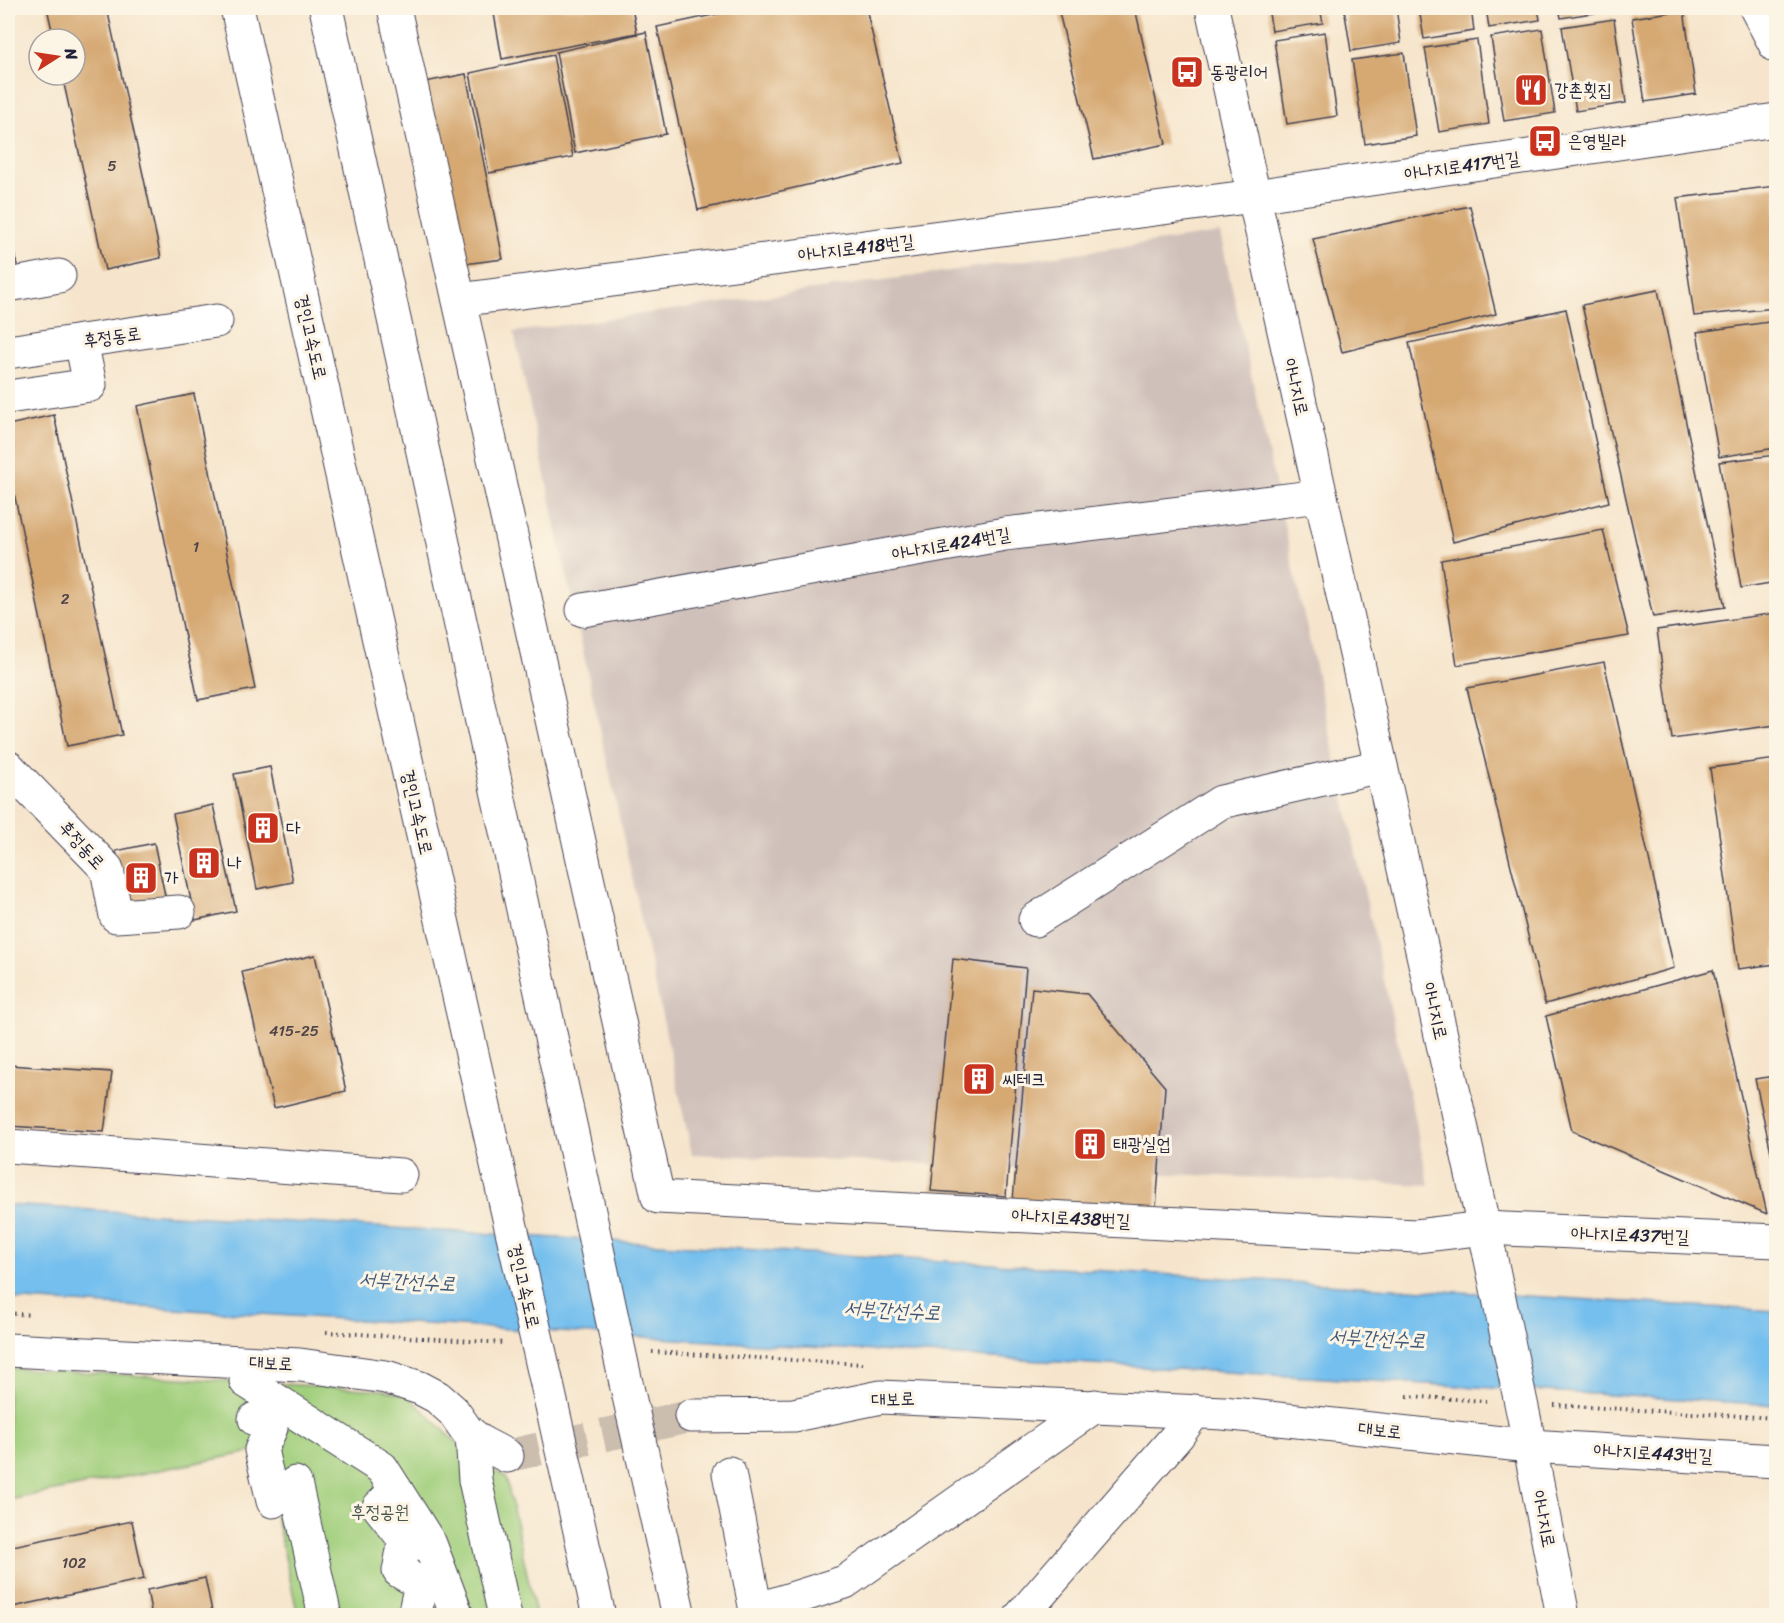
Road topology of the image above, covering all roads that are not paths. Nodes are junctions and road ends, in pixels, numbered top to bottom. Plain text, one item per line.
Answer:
1 (237, 8) edge
2 (326, 8) edge
3 (394, 8) edge
4 (1212, 8) edge
5 (1756, 8) edge
6 (1776, 46) edge
7 (1776, 120) edge
8 (1254, 196) junction
9 (59, 276) dead end
10 (8, 285) edge
11 (459, 300) junction
12 (216, 321) dead end
13 (81, 341) junction
14 (8, 352) edge
15 (8, 397) edge
16 (1321, 496) junction
17 (583, 610) dead end
18 (1381, 766) junction
19 (8, 767) edge
20 (179, 912) dead end
21 (1035, 920) dead end
22 (8, 1146) edge
23 (402, 1175) dead end
24 (1776, 1241) edge
25 (1487, 1242) junction
26 (8, 1350) edge
27 (246, 1381) dead end
28 (1095, 1406) junction
29 (1195, 1411) junction
30 (692, 1416) tunnel mouth
31 (255, 1419) dead end
32 (1528, 1434) junction
33 (472, 1436) junction
34 (507, 1456) tunnel mouth
35 (1776, 1461) edge
36 (729, 1473) dead end
37 (396, 1490) junction
38 (756, 1613) edge
39 (325, 1616) edge
40 (414, 1616) edge
41 (457, 1616) edge
42 (505, 1616) edge
43 (599, 1616) edge
44 (679, 1616) edge
45 (1021, 1616) edge
46 (1563, 1616) edge

1 - 43 main road, 경인고속도로, bridge
2 - 44 main road, bridge
3 - 11 main road
4 - 8 main road, 아나지로
5 - 6 main road
7 - 8 main road, 아나지로417번길
8 - 11 main road, 아나지로418번길
8 - 16 main road, 아나지로
9 - 10 main road
11 - 25 main road, 아나지로438번길
12 - 13 main road, 후정동로
13 - 14 main road, 후정동로
13 - 15 main road
16 - 17 main road, 아나지로424번길
16 - 18 main road, 아나지로
18 - 21 main road
18 - 25 main road, 아나지로
19 - 20 main road, 후정동로
22 - 23 main road
24 - 25 main road, 아나지로437번길
25 - 32 main road, 아나지로, bridge
26 - 33 main road, 대보로
27 - 37 main road
28 - 29 main road, 대보로
28 - 30 main road, 대보로
28 - 38 main road
29 - 32 main road, 대보로
29 - 45 main road
31 - 39 main road
32 - 35 main road, 아나지로443번길
32 - 46 main road, 아나지로
33 - 34 main road, 대보로
33 - 42 main road
36 - 38 main road
37 - 40 main road
37 - 41 main road

